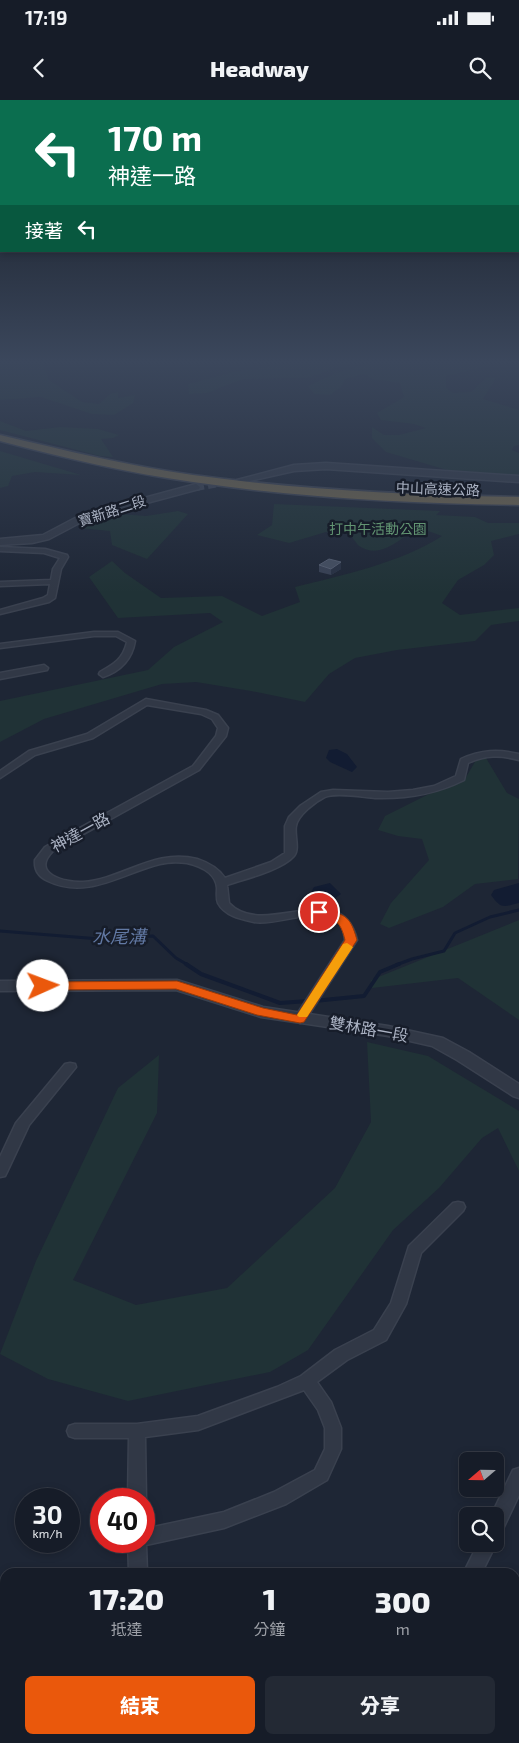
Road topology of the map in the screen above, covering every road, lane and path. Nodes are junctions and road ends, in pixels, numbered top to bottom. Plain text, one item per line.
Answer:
1 (6, 440) edge
2 (0, 445) edge
3 (519, 478) edge
4 (241, 480) tunnel mouth
5 (196, 488) tunnel mouth
6 (519, 501) edge
7 (519, 506) edge
8 (0, 542) edge
9 (0, 550) edge
10 (53, 582) junction
11 (0, 584) edge
12 (0, 612) edge
13 (0, 646) edge
14 (44, 668) dead end
15 (103, 674) dead end
16 (0, 676) edge
17 (519, 757) edge
18 (0, 775) edge
19 (222, 883) junction
20 (0, 986) edge
21 (300, 1019) junction
22 (70, 1067) dead end
23 (519, 1092) edge
24 (0, 1172) edge
25 (458, 1207) dead end
26 (307, 1381) junction
27 (75, 1431) dead end
28 (137, 1431) junction
29 (519, 1476) edge
30 (137, 1488) edge
31 (504, 1508) edge
32 (155, 1535) edge
33 (483, 1552) edge
34 (138, 1553) edge
35 (138, 1568) edge
36 (475, 1568) edge

1 - 6 highway, 中山高速公路
2 - 7 highway, 中山高速公路
3 - 4 street
5 - 8 street, 寶新路二段
9 - 10 street
10 - 11 street
10 - 12 street
13 - 15 street
14 - 16 street
17 - 19 street
18 - 19 street, 神達一路
19 - 21 street
20 - 21 street, 雙林路一段
21 - 23 street, 雙林路一段
22 - 24 street
25 - 26 street
26 - 28 street
26 - 32 street
27 - 28 street
28 - 30 street
29 - 31 street
33 - 36 street
34 - 35 street

